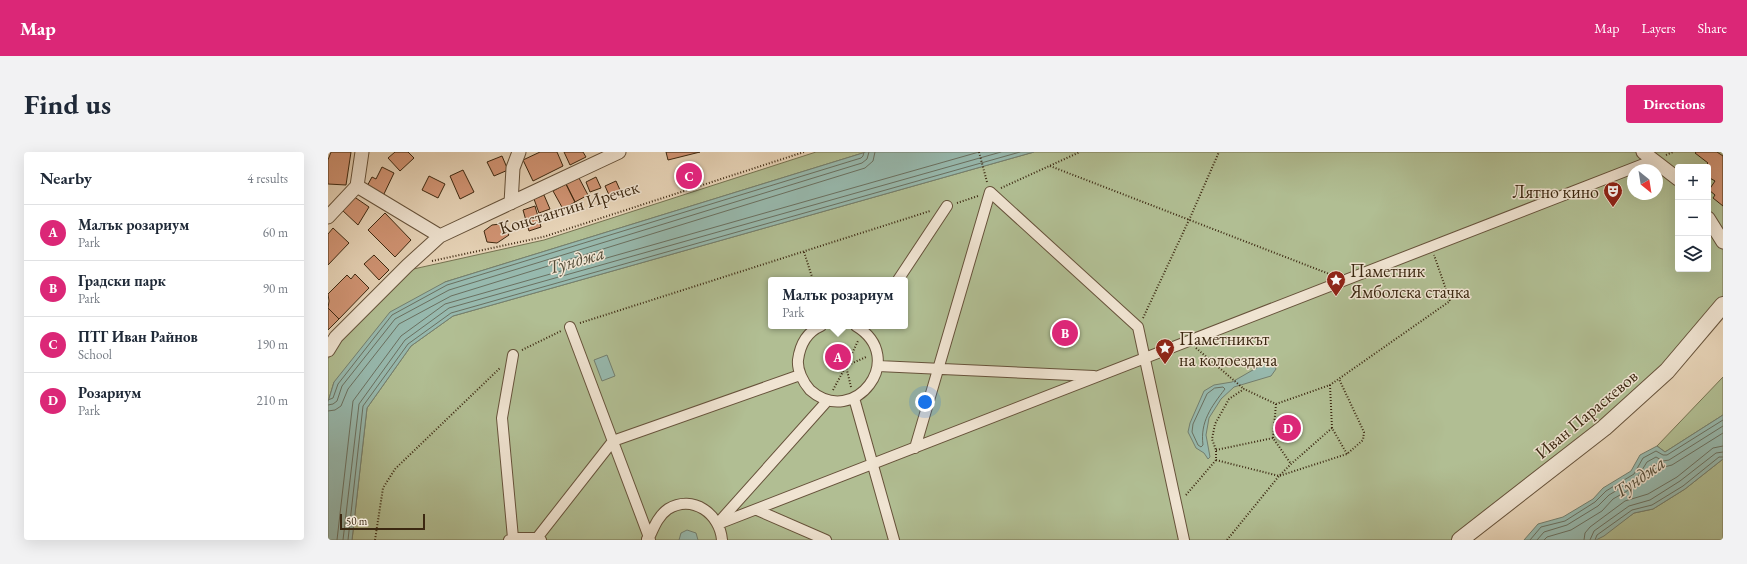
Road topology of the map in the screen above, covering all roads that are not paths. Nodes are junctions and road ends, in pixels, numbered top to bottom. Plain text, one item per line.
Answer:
1 (362, 152) edge
2 (519, 152) edge
3 (619, 152) edge
4 (1644, 152) edge
5 (1654, 160) junction
6 (1675, 176) edge
7 (357, 186) junction
8 (346, 198) junction
9 (511, 202) junction
10 (328, 205) edge
11 (947, 206) road end
12 (328, 217) edge
13 (1711, 223) edge
14 (440, 236) junction
15 (1723, 242) edge
16 (900, 277) edge
17 (1723, 305) edge
18 (570, 327) road end
19 (816, 329) edge
20 (863, 329) edge
21 (332, 337) edge
22 (328, 350) edge
23 (513, 355) road end
24 (1145, 358) junction
25 (878, 366) junction
26 (938, 369) junction
27 (800, 374) junction
28 (1098, 376) junction
29 (854, 398) junction
30 (828, 400) junction
31 (613, 441) junction
32 (915, 448) junction
33 (873, 464) junction
34 (757, 510) junction
35 (718, 524) junction
36 (511, 539) edge
37 (539, 539) edge
38 (647, 539) edge
39 (722, 540) edge
40 (826, 540) edge
41 (894, 540) edge
42 (1184, 540) edge
43 (1460, 540) edge

1 - 7 street
2 - 9 street
3 - 9 street
4 - 5 street
5 - 6 street
5 - 24 street
7 - 8 street
7 - 14 street
8 - 10 street
8 - 12 street
9 - 14 street
11 - 16 street
13 - 15 street
14 - 21 street
17 - 43 street, Иван Параскевов
18 - 31 street
19 - 27 street
20 - 25 street
21 - 22 street
23 - 36 street
24 - 26 street
24 - 28 street
24 - 42 street
25 - 26 street
25 - 29 street
26 - 28 street
26 - 32 street
27 - 30 street
27 - 31 street
28 - 32 street
29 - 30 street
29 - 33 street
30 - 35 street
31 - 37 street
31 - 38 street
32 - 33 street
33 - 34 street
33 - 41 street
34 - 35 street
34 - 40 street
35 - 38 street
35 - 39 street
36 - 37 street

